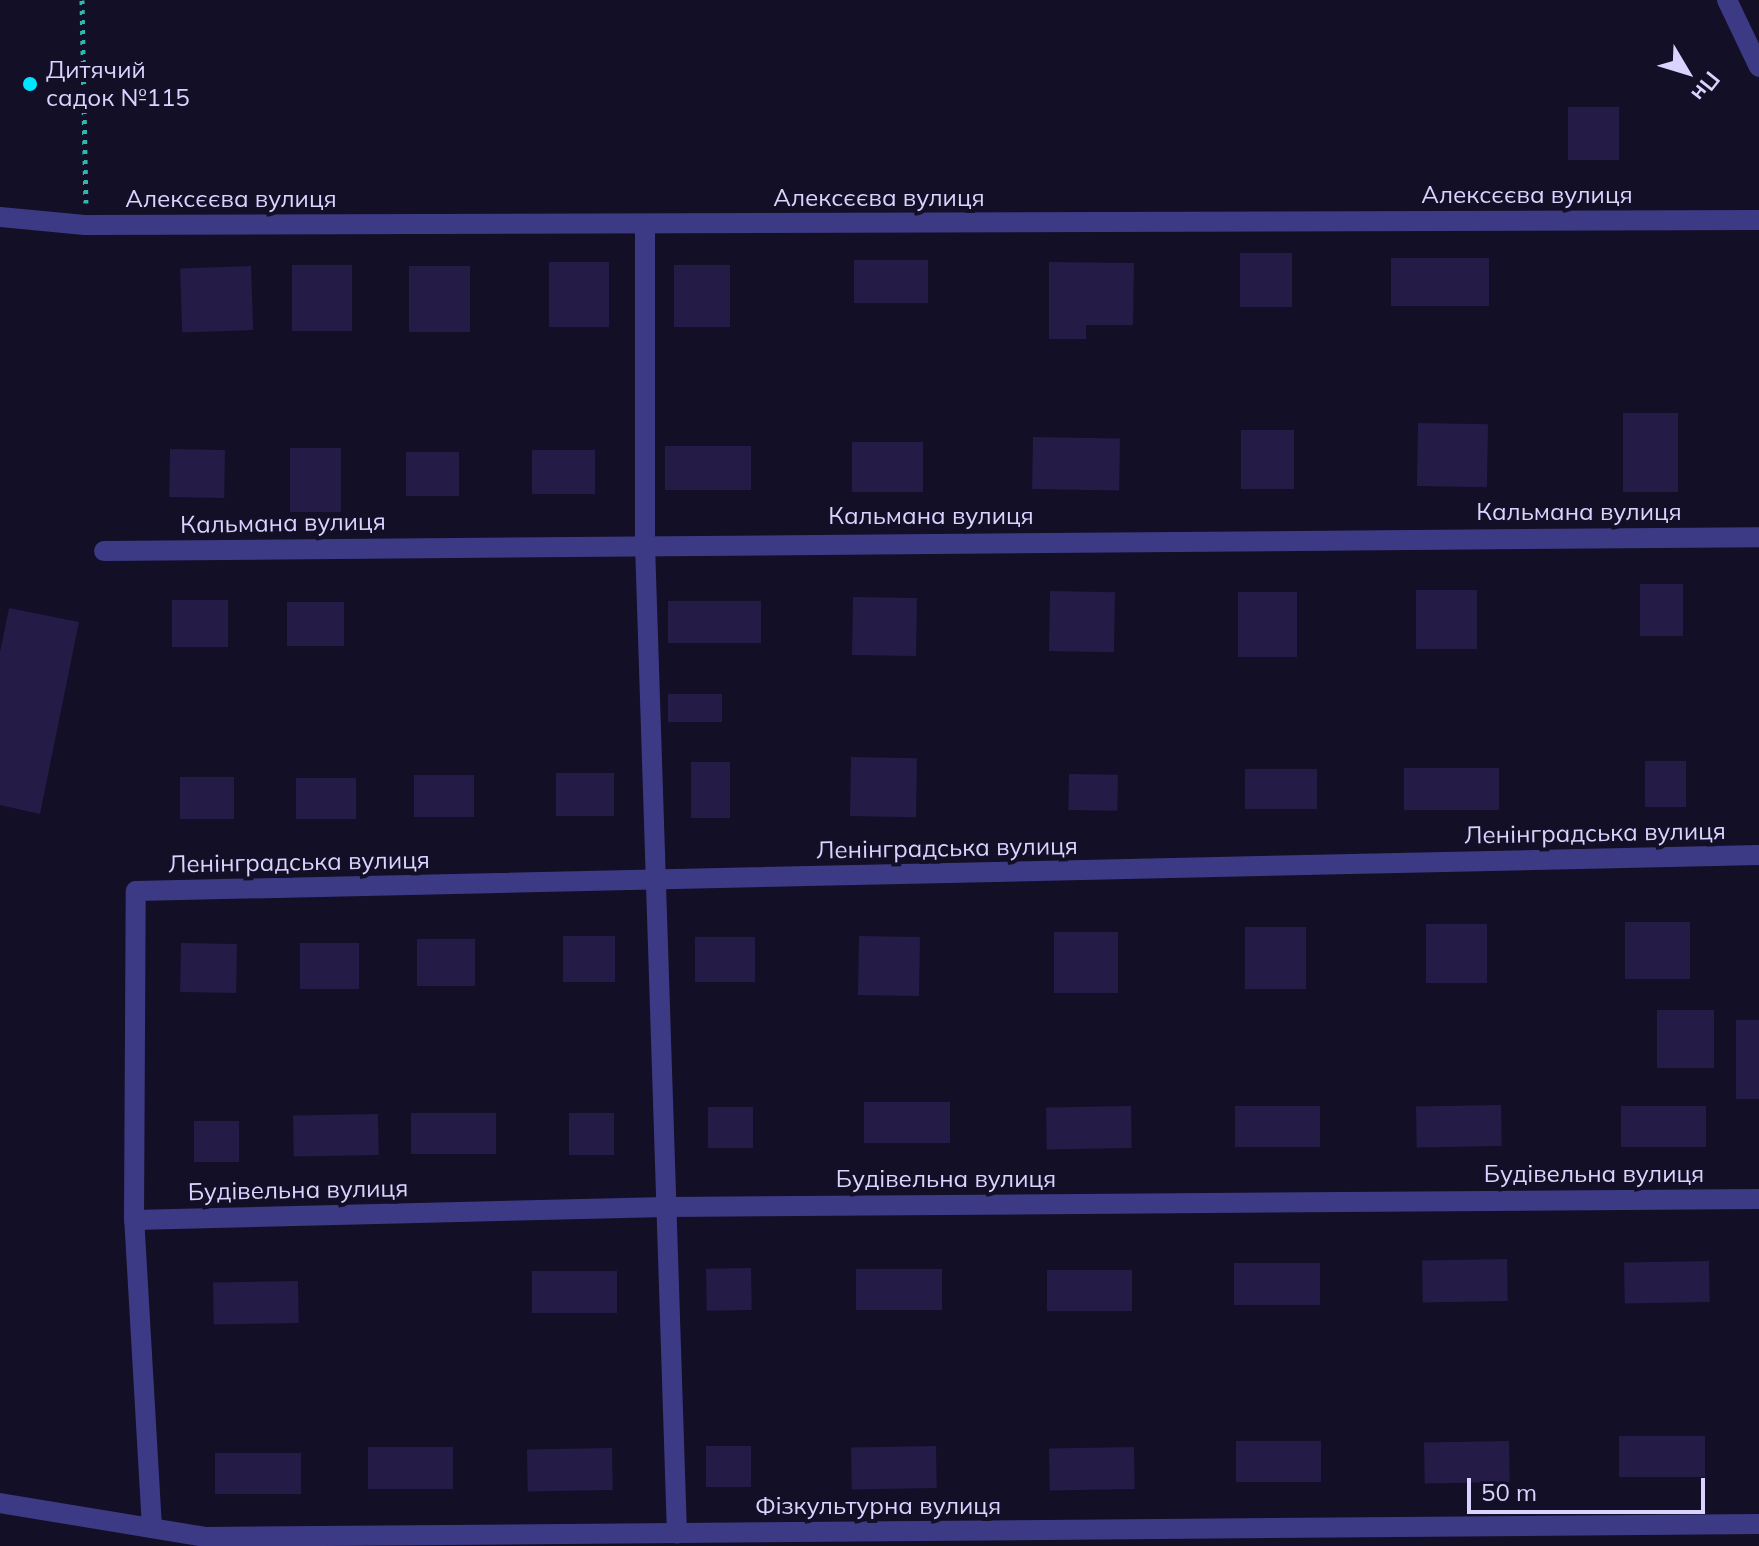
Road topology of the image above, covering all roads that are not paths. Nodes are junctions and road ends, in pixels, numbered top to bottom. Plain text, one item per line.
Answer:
1 (1727, 0) edge
2 (1759, 67) edge
3 (0, 217) edge
4 (1759, 220) edge
5 (645, 225) junction
6 (1759, 537) edge
7 (645, 544) junction
8 (104, 551) dead end
9 (1759, 855) edge
10 (654, 881) junction
11 (1759, 1199) edge
12 (666, 1207) junction
13 (134, 1220) junction
14 (0, 1503) edge
15 (1759, 1524) edge
16 (152, 1528) junction
17 (677, 1533) junction

1 - 2 street
3 - 5 street, Алексєєва вулиця
4 - 5 street, Алексєєва вулиця
5 - 7 street
6 - 7 street, Кальмана вулиця
7 - 8 street, Кальмана вулиця
7 - 10 street
9 - 10 street, Ленінградська вулиця
10 - 12 street
10 - 13 street, Ленінградська вулиця
11 - 12 street, Будівельна вулиця
12 - 13 street, Будівельна вулиця
12 - 17 street
13 - 16 street
14 - 16 street, Фiзкультурна вулиця
15 - 17 street, Фiзкультурна вулиця
16 - 17 street, Фiзкультурна вулиця

